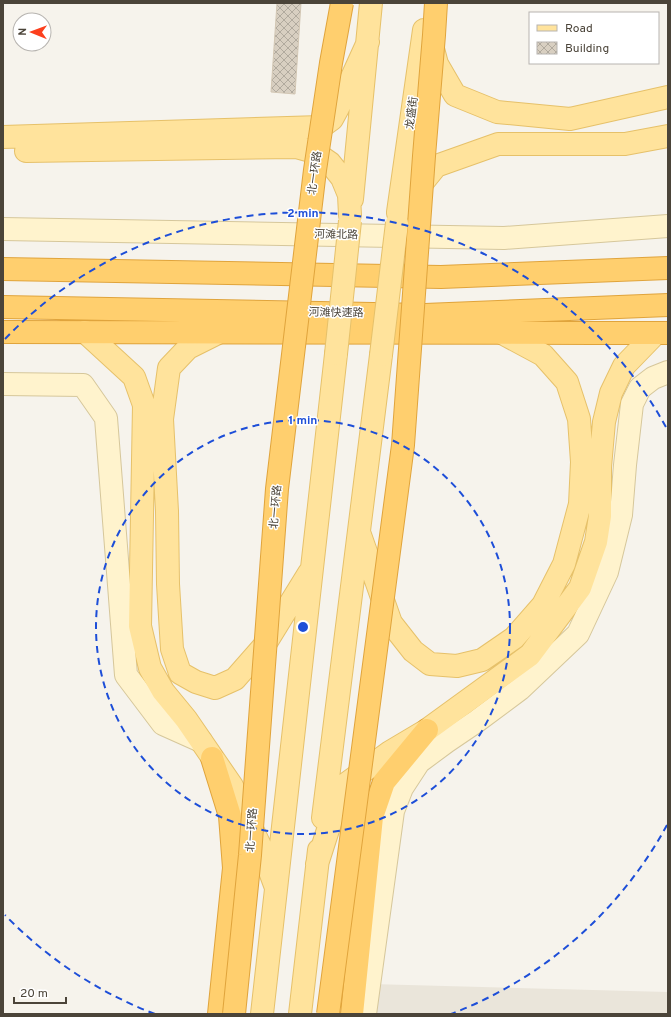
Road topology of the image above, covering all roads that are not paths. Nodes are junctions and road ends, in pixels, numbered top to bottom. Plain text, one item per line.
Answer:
1 (342, 3) edge
2 (371, 3) edge
3 (429, 8) edge
4 (368, 42) junction
5 (668, 97) edge
6 (668, 136) edge
7 (3, 137) edge
8 (3, 151) edge
9 (350, 218) junction
10 (398, 218) junction
11 (668, 226) edge
12 (3, 229) edge
13 (668, 268) edge
14 (3, 269) edge
15 (668, 305) edge
16 (3, 307) edge
17 (3, 332) edge
18 (85, 332) junction
19 (220, 332) junction
20 (502, 333) junction
21 (662, 333) edge
22 (668, 372) edge
23 (3, 384) edge
24 (359, 530) junction
25 (312, 569) junction
26 (427, 730) junction
27 (206, 749) junction
28 (393, 785) junction
29 (317, 864) junction
30 (276, 889) junction
31 (219, 1014) edge
32 (234, 1014) edge
33 (262, 1014) edge
34 (300, 1014) edge
35 (328, 1014) edge
36 (352, 1014) edge
37 (365, 1014) edge

1 - 32 highway, 北一环路, bridge
2 - 4 main road
3 - 5 main road
3 - 10 main road, 龙盛街
3 - 35 highway, bridge
4 - 7 main road
4 - 9 main road
6 - 10 main road
8 - 9 main road
9 - 25 main road, bridge
10 - 24 main road, 龙盛街, bridge
11 - 12 street, 河滩北路
13 - 14 highway
15 - 16 highway, 河滩快速路
17 - 18 highway
18 - 19 highway
18 - 27 main road
19 - 20 highway
19 - 25 main road
20 - 21 highway
20 - 24 main road
21 - 26 main road
22 - 28 street
23 - 27 street
24 - 29 main road, 龙盛街
25 - 30 main road
26 - 28 highway
26 - 29 main road
27 - 30 main road
27 - 31 highway
28 - 36 highway
28 - 37 street
29 - 34 main road
30 - 33 main road

